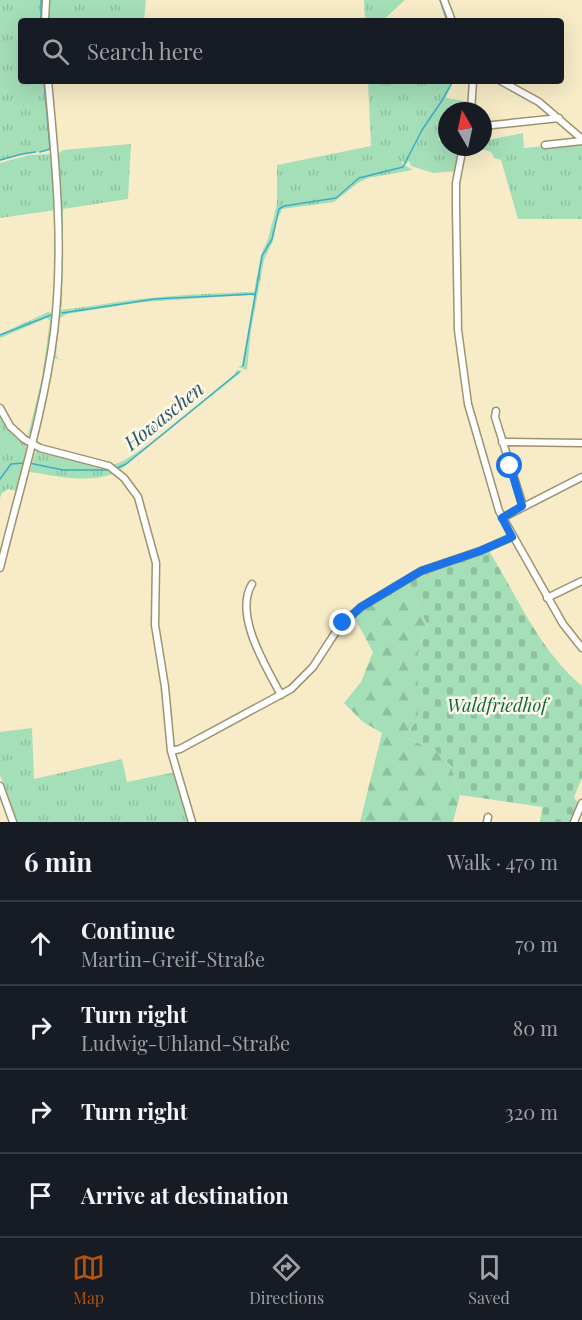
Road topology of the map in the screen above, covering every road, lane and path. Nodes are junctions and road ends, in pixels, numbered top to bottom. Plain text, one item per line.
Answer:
1 (46, 0) edge
2 (444, 0) edge
3 (45, 18) edge
4 (451, 18) edge
5 (48, 84) edge
6 (473, 84) edge
7 (507, 84) edge
8 (472, 102) edge
9 (559, 118) junction
10 (492, 125) edge
11 (582, 140) edge
12 (545, 145) dead end
13 (461, 156) edge
14 (0, 408) edge
15 (496, 411) dead end
16 (502, 442) junction
17 (582, 443) edge
18 (32, 444) junction
19 (582, 477) edge
20 (522, 506) junction
21 (502, 518) junction
22 (512, 537) junction
23 (0, 568) edge
24 (582, 581) edge
25 (252, 584) dead end
26 (548, 598) junction
27 (582, 648) edge
28 (281, 695) junction
29 (171, 751) junction
30 (0, 786) edge
31 (582, 803) edge
32 (14, 822) edge
33 (192, 822) edge
34 (574, 822) edge

1 - 3 street
2 - 4 street
5 - 18 street
6 - 8 street
7 - 9 street
9 - 10 street
9 - 11 street
11 - 12 street
13 - 21 street
14 - 18 street
15 - 16 street
16 - 17 street
16 - 20 street
18 - 23 street
18 - 29 street
19 - 20 street
20 - 21 street
21 - 22 street
22 - 26 street
22 - 28 street
24 - 26 street
25 - 28 street
26 - 27 street
28 - 29 street
29 - 33 street
30 - 32 street
31 - 34 street

